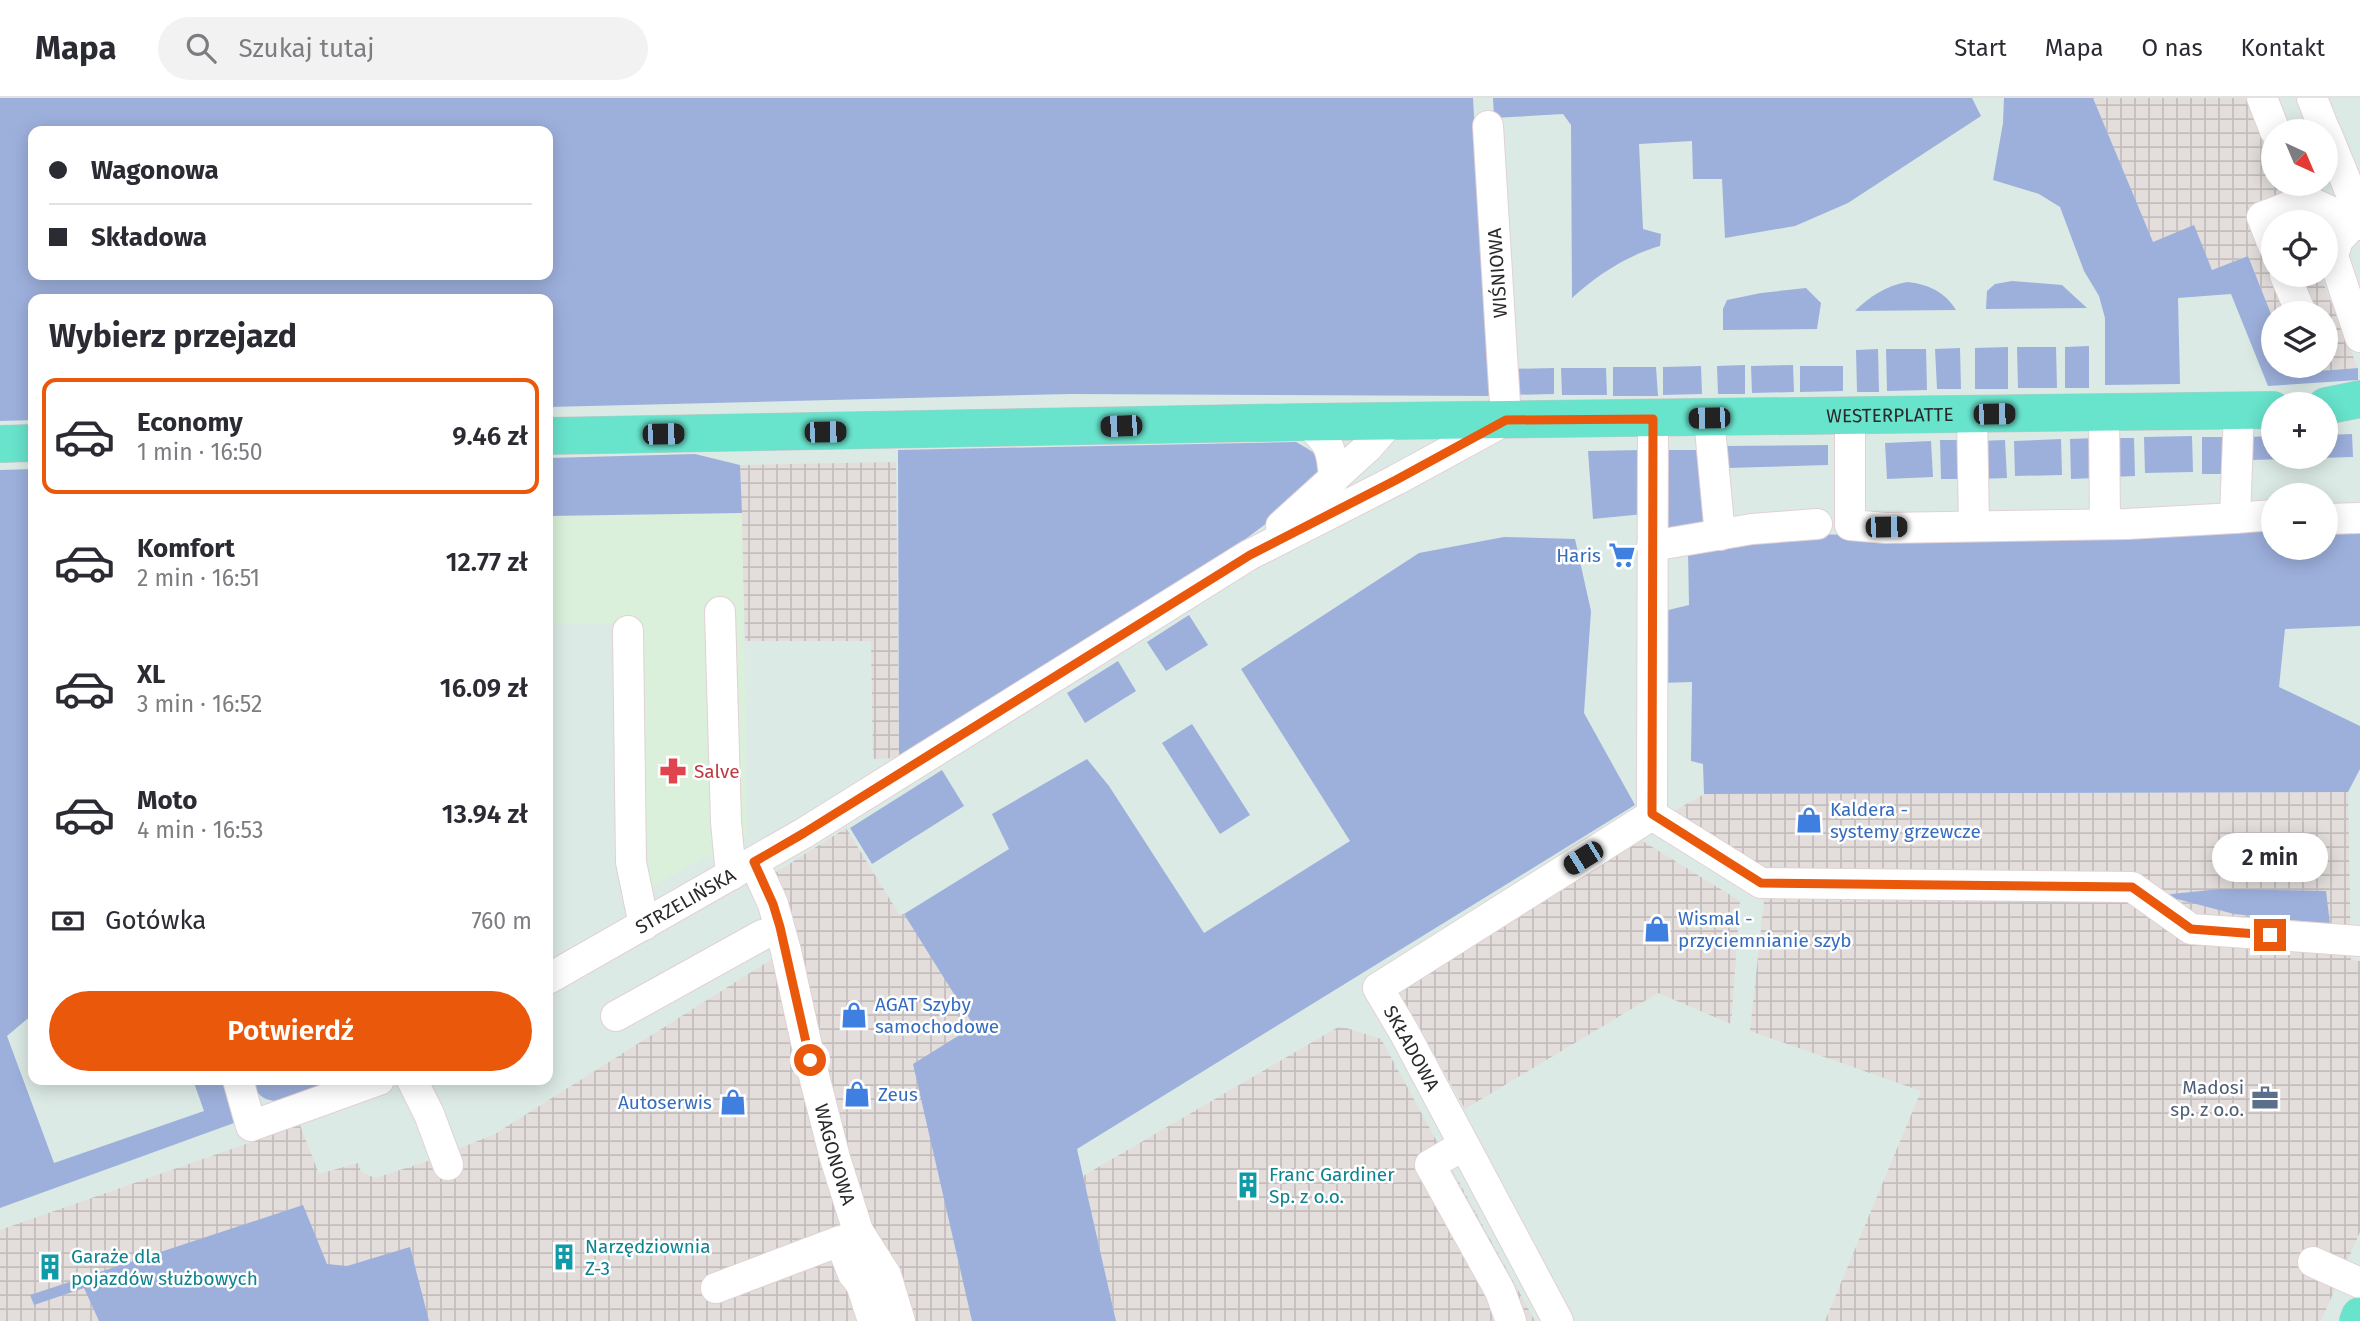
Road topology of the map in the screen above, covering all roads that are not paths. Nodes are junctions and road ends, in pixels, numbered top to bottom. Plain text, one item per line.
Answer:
1 (2262, 98) edge
2 (2312, 98) edge
3 (2270, 119) edge
4 (2321, 119) edge
5 (1488, 127) dead end
6 (2338, 162) edge
7 (2294, 196) edge
8 (2307, 196) edge
9 (2273, 210) edge
10 (2357, 223) edge
11 (2360, 337) edge
12 (2360, 400) edge
13 (2338, 404) edge
14 (2256, 410) edge
15 (2104, 412) junction
16 (1972, 414) junction
17 (2338, 414) edge
18 (1850, 416) junction
19 (2360, 417) edge
20 (1709, 418) junction
21 (1653, 419) junction
22 (1506, 420) junction
23 (1306, 422) junction
24 (1390, 422) junction
25 (553, 436) edge
26 (28, 443) edge
27 (0, 444) edge
28 (1334, 479) junction
29 (1396, 480) junction
30 (2261, 515) edge
31 (2235, 517) junction
32 (2360, 518) edge
33 (2338, 519) edge
34 (1817, 524) dead end
35 (2105, 524) junction
36 (1974, 526) junction
37 (1720, 535) junction
38 (1652, 546) junction
39 (1250, 555) junction
40 (720, 612) dead end
41 (628, 631) dead end
42 (1652, 814) junction
43 (743, 869) junction
44 (644, 925) junction
45 (762, 935) dead end
46 (2360, 941) edge
47 (553, 976) edge
48 (616, 1016) dead end
49 (239, 1085) edge
50 (365, 1085) edge
51 (414, 1085) edge
52 (1464, 1145) junction
53 (448, 1165) dead end
54 (2313, 1262) dead end
55 (2360, 1283) edge
56 (716, 1288) dead end
57 (873, 1321) edge
58 (900, 1321) edge
59 (1511, 1321) edge
60 (1558, 1321) edge

1 - 3 street
2 - 4 street
5 - 22 street, WIŚNIOWA
6 - 10 street
7 - 9 street
8 - 10 street
10 - 11 street
12 - 13 main road
14 - 15 main road, WESTERPLATTE
14 - 31 street
15 - 16 main road, WESTERPLATTE
15 - 35 street
16 - 18 main road, WESTERPLATTE
16 - 36 street
17 - 19 main road
18 - 20 main road, WESTERPLATTE
18 - 36 street
20 - 21 main road, WESTERPLATTE
20 - 37 street
21 - 22 main road, WESTERPLATTE
21 - 38 street
22 - 24 main road, WESTERPLATTE
22 - 29 street, STRZELIŃSKA
23 - 24 main road, WESTERPLATTE
23 - 25 main road, WESTERPLATTE
23 - 28 street
24 - 28 street, STRZELIŃSKA
24 - 29 street
26 - 27 main road
28 - 39 street, STRZELIŃSKA
29 - 39 street, STRZELIŃSKA
30 - 31 street
31 - 35 street
32 - 33 street
34 - 37 street
35 - 36 street
37 - 38 street
38 - 42 street
39 - 43 street, STRZELIŃSKA
40 - 43 street, WAGONOWA
41 - 44 street
42 - 46 street
42 - 52 street, SKŁADOWA
43 - 44 street, STRZELIŃSKA
43 - 58 street, WAGONOWA
44 - 47 street, STRZELIŃSKA
45 - 48 street
49 - 50 street
51 - 53 street
52 - 59 street
52 - 60 street, SKŁADOWA
54 - 55 street
56 - 57 street

